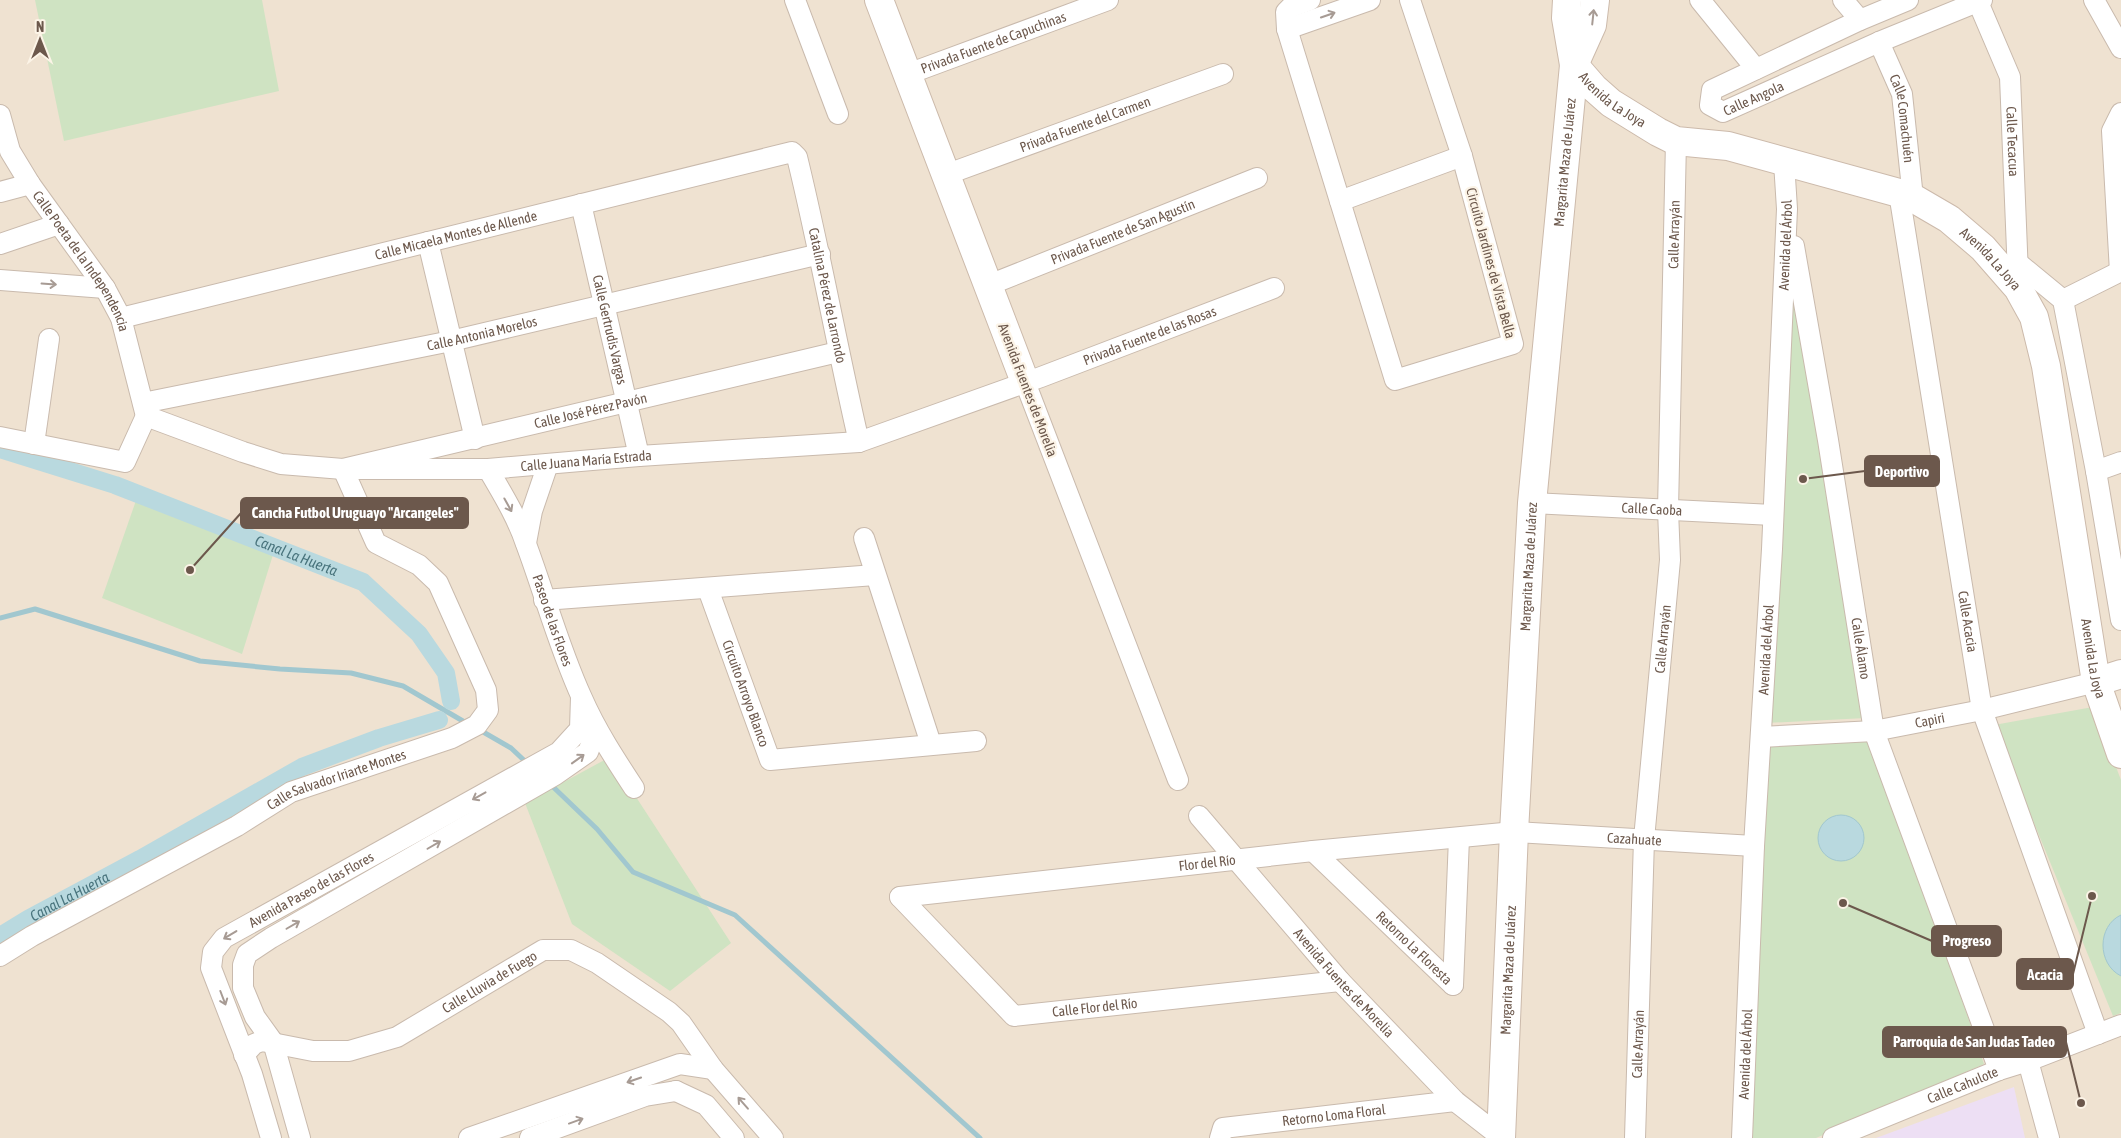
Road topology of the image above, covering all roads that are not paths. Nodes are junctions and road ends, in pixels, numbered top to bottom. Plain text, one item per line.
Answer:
1 (795, 0) edge
2 (879, 0) edge
3 (1108, 0) edge
4 (1310, 0) edge
5 (1370, 0) edge
6 (1410, 0) edge
7 (1595, 0) edge
8 (1700, 0) edge
9 (1843, 0) edge
10 (1908, 0) edge
11 (2094, 0) edge
12 (1980, 1) edge
13 (1566, 9) edge
14 (1860, 20) junction
15 (1287, 29) junction
16 (1879, 42) junction
17 (2121, 48) edge
18 (1574, 65) junction
19 (1756, 69) junction
20 (908, 74) junction
21 (1223, 74) dead end
22 (2121, 113) edge
23 (0, 114) edge
24 (838, 114) dead end
25 (1676, 141) junction
26 (792, 152) joint
27 (1462, 156) junction
28 (1784, 162) junction
29 (945, 175) junction
30 (1257, 178) dead end
31 (30, 184) junction
32 (0, 192) edge
33 (1906, 196) junction
34 (1340, 200) junction
35 (581, 204) junction
36 (1787, 209) junction
37 (59, 224) junction
38 (428, 242) junction
39 (0, 244) edge
40 (820, 254) junction
41 (2121, 272) edge
42 (2018, 275) junction
43 (0, 280) edge
44 (989, 285) junction
45 (105, 288) junction
46 (1274, 288) dead end
47 (2064, 300) junction
48 (605, 306) junction
49 (121, 318) junction
50 (49, 339) dead end
51 (452, 341) junction
52 (838, 352) junction
53 (1025, 382) junction
54 (627, 403) junction
55 (144, 409) junction
56 (0, 437) edge
57 (475, 439) junction
58 (859, 442) junction
59 (34, 444) junction
60 (639, 456) junction
61 (2121, 462) edge
62 (548, 464) junction
63 (343, 468) junction
64 (488, 468) junction
65 (2096, 471) junction
66 (1532, 503) junction
67 (1668, 510) junction
68 (1773, 515) junction
69 (864, 538) dead end
70 (526, 543) junction
71 (2117, 569) edge
72 (875, 574) junction
73 (708, 588) junction
74 (544, 600) junction
75 (2121, 620) edge
76 (2110, 689) edge
77 (1982, 710) junction
78 (588, 729) junction
79 (1874, 731) junction
80 (1761, 736) junction
81 (976, 741) dead end
82 (930, 744) junction
83 (2121, 754) edge
84 (535, 774) junction
85 (1178, 780) dead end
86 (634, 788) dead end
87 (1199, 816) dead end
88 (1514, 832) junction
89 (1459, 838) junction
90 (1644, 840) junction
91 (1754, 846) junction
92 (1313, 851) junction
93 (1234, 860) junction
94 (900, 897) joint
95 (0, 956) edge
96 (1340, 981) junction
97 (681, 1023) junction
98 (2121, 1024) edge
99 (2098, 1034) junction
100 (273, 1042) junction
101 (313, 1051) junction
102 (244, 1055) junction
103 (2028, 1061) junction
104 (680, 1064) junction
105 (713, 1069) junction
106 (282, 1070) junction
107 (1999, 1070) junction
108 (252, 1074) junction
109 (676, 1091) junction
110 (695, 1098) junction
111 (1455, 1101) junction
112 (1501, 1137) edge
113 (271, 1138) edge
114 (300, 1138) edge
115 (469, 1138) edge
116 (530, 1138) edge
117 (734, 1138) edge
118 (774, 1138) edge
119 (1220, 1138) edge
120 (1635, 1138) edge
121 (1742, 1138) edge
122 (1833, 1138) edge
123 (2049, 1138) edge

1 - 24 street
2 - 20 street, Avenida Fuentes de Morelia
3 - 20 street, Privada Fuente de Capuchinas
4 - 15 street, Circuito Jardines de Vista Bella
15 -> 5 street
6 - 27 street, Circuito Jardines de Vista Bella
18 -> 7 street, Margarita Maza de Juárez
8 - 19 street
9 - 14 street
10 - 14 street, Calle Angola
11 - 17 street
12 - 16 street, Calle Angola
12 - 42 street, Calle Tecacua
13 - 18 street, Avenida La Joya
14 - 19 street, Calle Angola
15 - 34 street, Circuito Jardines de Vista Bella
16 - 19 street, Calle Angola
16 - 33 street, Calle Comachuén
18 - 25 street, Avenida La Joya
18 - 66 street, Margarita Maza de Juárez
20 - 29 street, Avenida Fuentes de Morelia
21 - 29 street, Privada Fuente del Carmen
22 - 41 street
23 - 31 street, Calle Poeta de la Independencia
25 - 28 street, Avenida La Joya
25 - 67 street, Calle Arrayán
26 - 35 street, Calle Micaela Montes de Allende
26 - 40 street, Catalina Pérez de Larrondo
27 - 34 street
27 - 34 street, Circuito Jardines de Vista Bella
28 - 33 street, Avenida La Joya
28 - 36 street, Avenida del Árbol
29 - 44 street, Avenida Fuentes de Morelia
30 - 44 street, Privada Fuente de San Agustín
31 - 32 street
31 - 37 street, Calle Poeta de la Independencia
33 - 42 street, Avenida La Joya
33 - 77 street, Calle Acacia
35 - 38 street, Calle Micaela Montes de Allende
35 - 48 street, Calle Gertrudis Vargas
36 - 68 street, Avenida del Árbol
36 - 79 street, Calle Álamo
37 - 39 street
37 - 45 street, Calle Poeta de la Independencia
38 - 49 street, Calle Micaela Montes de Allende
38 - 51 street
40 - 48 street, Calle Antonia Morelos
40 - 52 street, Catalina Pérez de Larrondo
41 - 47 street
42 - 47 street, Avenida La Joya
42 - 76 street, Avenida La Joya
43 -> 45 street
44 - 53 street, Avenida Fuentes de Morelia
45 - 49 street, Calle Poeta de la Independencia
46 - 53 street, Privada Fuente de las Rosas
47 - 65 street
48 - 51 street, Calle Antonia Morelos
48 - 54 street, Calle Gertrudis Vargas
49 - 55 street, Calle Poeta de la Independencia
50 - 59 street
51 - 55 street, Calle Antonia Morelos
51 - 57 street
52 - 54 street, Calle José Pérez Pavón
52 - 58 street, Catalina Pérez de Larrondo
53 - 58 street, Calle Juana María Estrada
53 - 85 street, Avenida Fuentes de Morelia
54 - 57 street, Calle José Pérez Pavón
54 - 60 street, Calle Gertrudis Vargas
55 - 59 street
55 - 63 street, Calle Juana María Estrada
56 - 59 street
57 - 63 street, Calle José Pérez Pavón
58 - 60 street, Calle Juana María Estrada
60 - 62 street, Calle Juana María Estrada
61 - 65 street
62 - 64 street, Calle Juana María Estrada
62 - 70 street, Paseo de las Flores
63 - 64 street, Calle Juana María Estrada
63 - 95 street, Calle Salvador Iriarte Montes
64 -> 70 street, Paseo de las Flores
65 - 71 street
66 - 67 street, Calle Caoba
66 - 88 street, Margarita Maza de Juárez
67 - 68 street, Calle Caoba
67 - 90 street, Calle Arrayán
68 - 80 street, Avenida del Árbol
69 - 72 street
70 - 74 street, Paseo de las Flores
71 - 75 street
72 - 73 street
72 - 82 street
73 - 74 street
73 - 82 street, Circuito Arroyo Blanco
74 - 78 street, Paseo de las Flores
76 - 77 street, Capiri
76 - 83 street, Avenida La Joya
77 - 79 street, Capiri
77 - 99 street, Calle Acacia
78 - 84 street, Avenida Paseo de las Flores
78 - 86 street, Paseo de las Flores
79 - 80 street, Capiri
79 - 107 street, Calle Álamo
80 - 91 street, Avenida del Árbol
81 - 82 street, Circuito Arroyo Blanco
100 -> 84 street, Avenida Paseo de las Flores
84 -> 102 street, Avenida Paseo de las Flores
87 - 93 street, Avenida Fuentes de Morelia
88 - 89 street, Flor del Río
88 - 90 street, Cazahuate
88 - 112 street, Margarita Maza de Juárez
89 - 92 street, Flor del Río
89 - 92 street, Retorno La Floresta
90 - 91 street, Cazahuate
90 - 120 street, Calle Arrayán
91 - 121 street, Avenida del Árbol
92 - 93 street, Flor del Río
93 - 94 street, Flor del Río
93 - 96 street, Avenida Fuentes de Morelia
94 - 96 street, Calle Flor del Río
96 - 111 street, Avenida Fuentes de Morelia
97 - 101 street, Calle Lluvia de Fuego
97 - 104 street
97 - 105 street, Calle Lluvia de Fuego
98 - 99 street, Calle Cahulote
99 - 103 street, Calle Cahulote
100 - 101 street, Calle Lluvia de Fuego
100 - 102 street
100 - 106 street, Avenida Paseo de las Flores
101 - 106 street
102 - 108 street, Avenida Paseo de las Flores
103 - 107 street, Calle Cahulote
103 - 123 street
104 - 105 street
104 - 109 street
104 -> 115 street
105 - 110 street
118 -> 105 street
106 - 108 street
106 - 114 street, Avenida Paseo de las Flores
107 - 122 street, Calle Cahulote
108 - 113 street, Avenida Paseo de las Flores
109 - 110 street
116 -> 109 street
110 - 117 street
111 - 112 street, Avenida Fuentes de Morelia
111 - 119 street, Retorno Loma Floral

